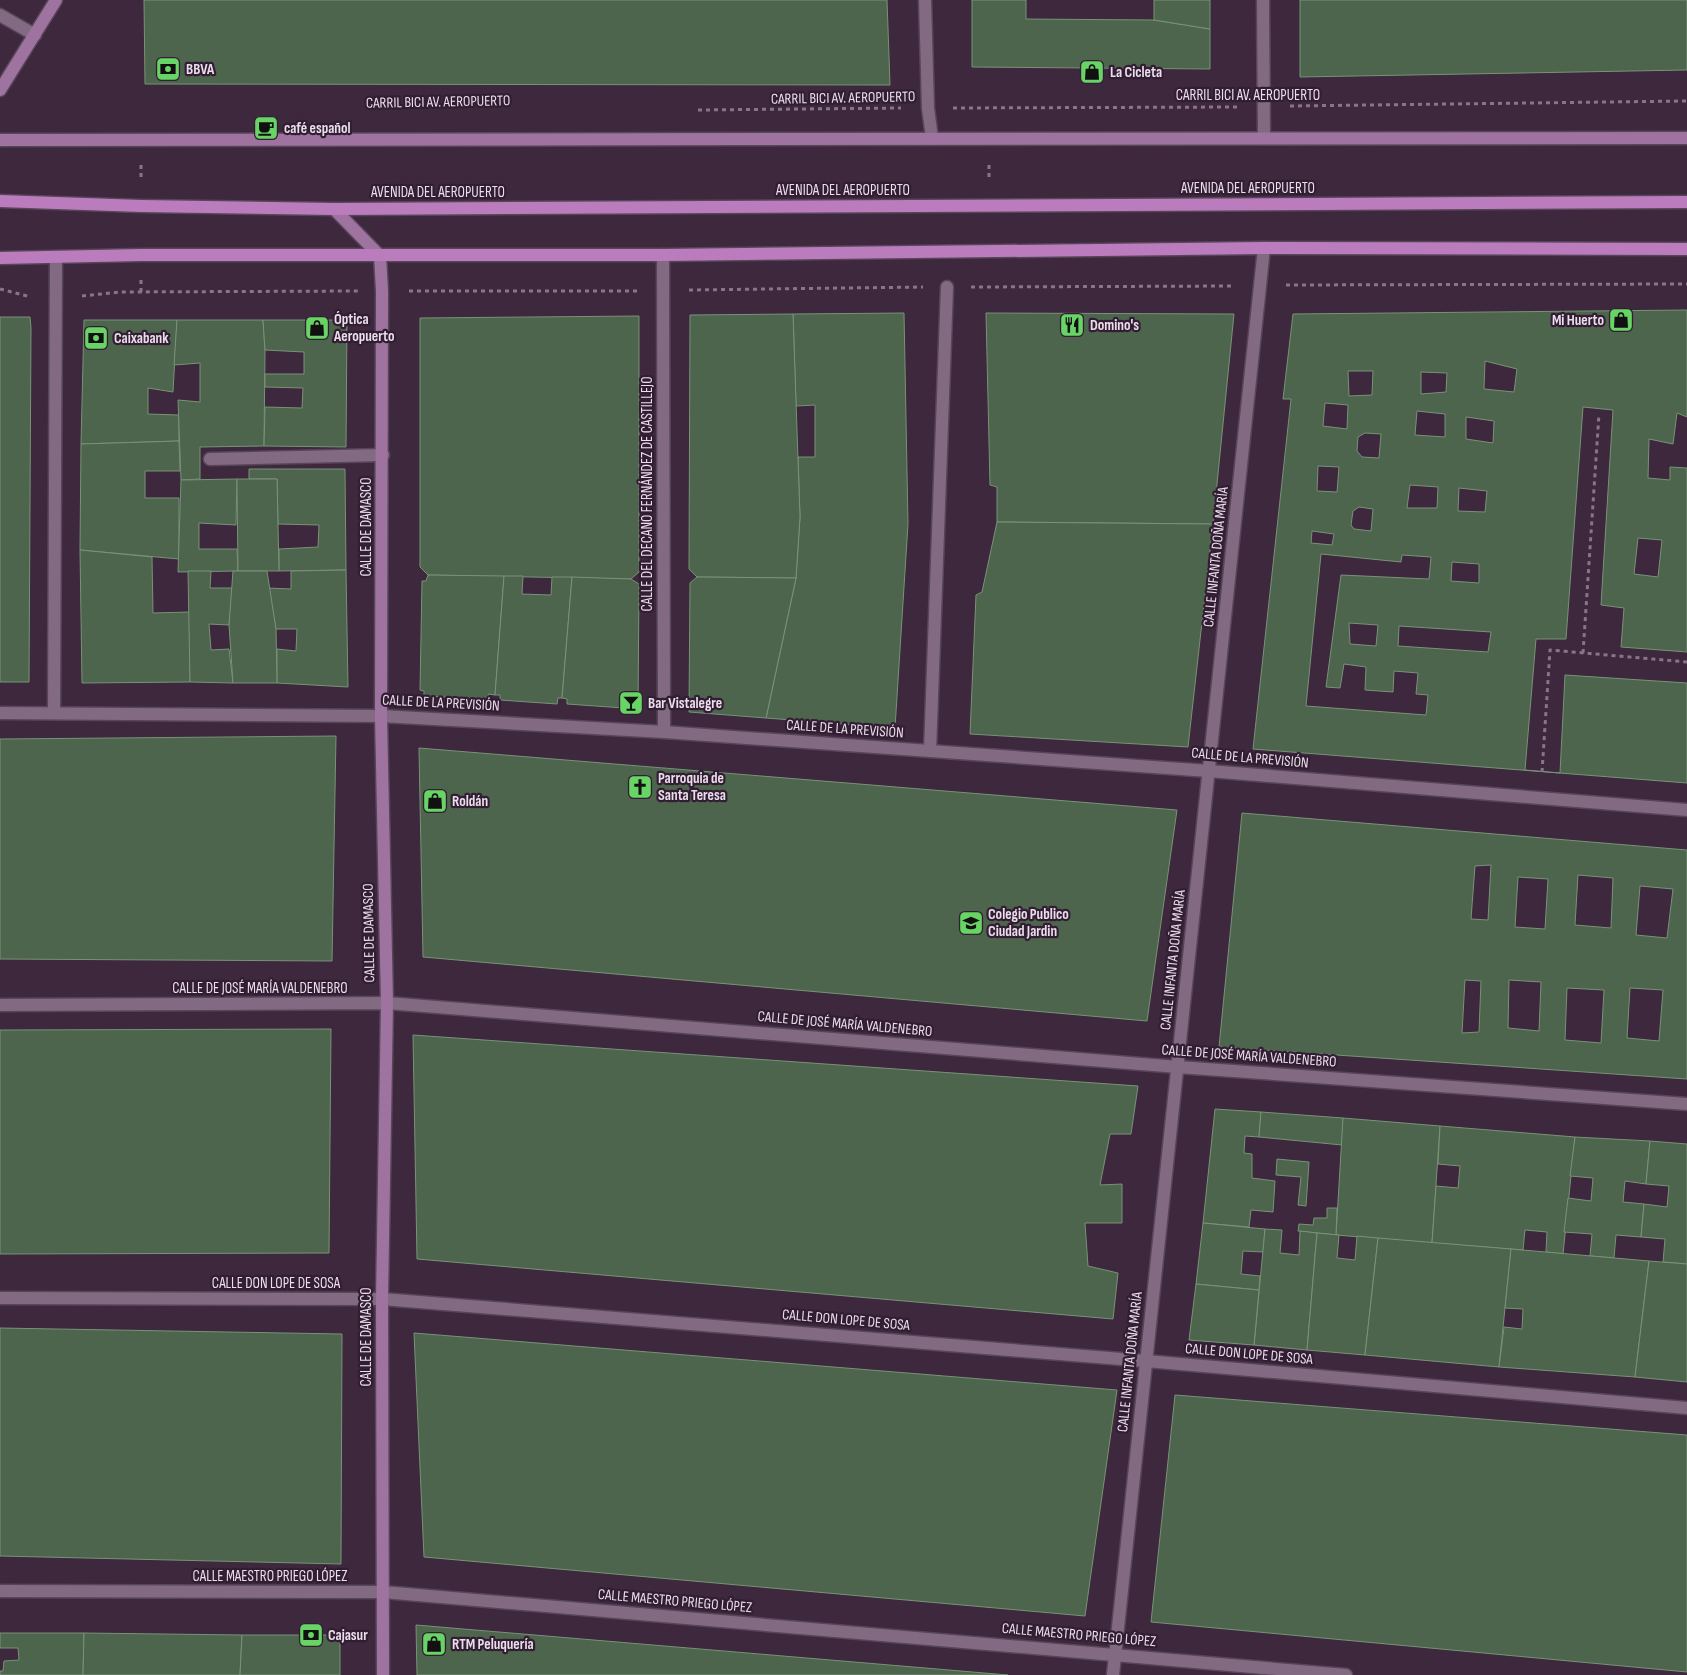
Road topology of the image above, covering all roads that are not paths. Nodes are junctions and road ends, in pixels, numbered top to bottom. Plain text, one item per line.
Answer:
1 (56, 0) edge
2 (925, 0) edge
3 (1263, 0) edge
4 (0, 15) edge
5 (36, 35) junction
6 (0, 90) edge
7 (932, 138) junction
8 (1264, 138) junction
9 (1687, 138) edge
10 (0, 140) edge
11 (0, 201) edge
12 (1687, 202) edge
13 (334, 209) junction
14 (1264, 248) junction
15 (1687, 249) edge
16 (663, 255) junction
17 (380, 256) junction
18 (0, 258) edge
19 (56, 258) junction
20 (948, 287) road end
21 (383, 456) junction
22 (210, 459) dead end
23 (0, 713) edge
24 (54, 713) junction
25 (381, 716) junction
26 (664, 732) junction
27 (930, 751) junction
28 (1209, 771) junction
29 (1687, 810) edge
30 (387, 1003) junction
31 (0, 1005) edge
32 (1178, 1067) junction
33 (1687, 1104) edge
34 (0, 1298) edge
35 (382, 1299) junction
36 (1146, 1361) junction
37 (1687, 1408) edge
38 (0, 1591) edge
39 (383, 1592) junction
40 (1115, 1654) junction
41 (383, 1675) edge
42 (1113, 1675) edge
43 (1346, 1675) edge

1 - 5 street
2 - 7 street
3 - 8 street
4 - 5 street
5 - 6 street
7 - 8 street
7 - 10 street
8 - 9 street
11 - 13 main road, AVENIDA DEL AEROPUERTO
12 - 13 main road, AVENIDA DEL AEROPUERTO
13 - 17 street
14 - 15 main road
14 - 16 main road
14 - 28 street, CALLE INFANTA DOÑA MARÍA
16 - 17 main road
16 - 26 street, CALLE DEL DECANO FERNÁNDEZ DE CASTILLEJO
17 - 19 main road
17 - 21 street, CALLE DE DAMASCO
18 - 19 main road
19 - 24 street
20 - 27 street
21 - 22 street
21 - 25 street, CALLE DE DAMASCO
23 - 24 street, CALLE DE LA PREVISIÓN
24 - 25 street, CALLE DE LA PREVISIÓN
25 - 26 street, CALLE DE LA PREVISIÓN
25 - 30 street, CALLE DE DAMASCO
26 - 27 street, CALLE DE LA PREVISIÓN
27 - 28 street, CALLE DE LA PREVISIÓN
28 - 29 street, CALLE DE LA PREVISIÓN
28 - 32 street, CALLE INFANTA DOÑA MARÍA
30 - 31 street, CALLE DE JOSÉ MARÍA VALDENEBRO
30 - 32 street, CALLE DE JOSÉ MARÍA VALDENEBRO
30 - 35 street, CALLE DE DAMASCO
32 - 33 street, CALLE DE JOSÉ MARÍA VALDENEBRO
32 - 36 street, CALLE INFANTA DOÑA MARÍA
34 - 35 street, CALLE DON LOPE DE SOSA
35 - 36 street, CALLE DON LOPE DE SOSA
35 - 39 street, CALLE DE DAMASCO
36 - 37 street, CALLE DON LOPE DE SOSA
36 - 40 street, CALLE INFANTA DOÑA MARÍA
38 - 39 street, CALLE MAESTRO PRIEGO LÓPEZ
39 - 40 street, CALLE MAESTRO PRIEGO LÓPEZ
39 - 41 street, CALLE DE DAMASCO
40 - 42 street, CALLE INFANTA DOÑA MARÍA
40 - 43 street, CALLE MAESTRO PRIEGO LÓPEZ

